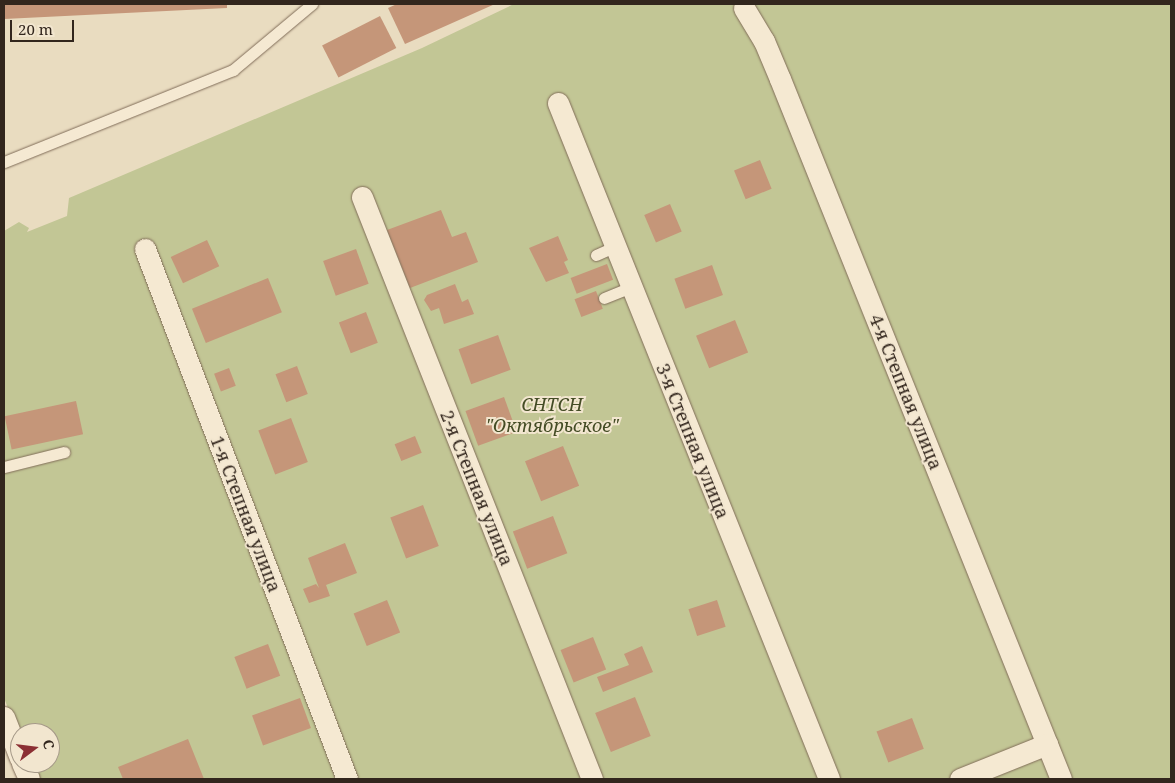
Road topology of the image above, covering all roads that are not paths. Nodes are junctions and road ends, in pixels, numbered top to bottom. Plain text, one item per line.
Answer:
1 (312, 4) edge
2 (744, 8) dead end
3 (558, 103) dead end
4 (4, 162) edge
5 (362, 197) dead end
6 (616, 246) junction
7 (145, 249) dead end
8 (596, 255) dead end
9 (631, 287) junction
10 (604, 298) dead end
11 (64, 452) dead end
12 (4, 467) edge
13 (4, 718) edge
14 (10, 733) edge
15 (1047, 744) junction
16 (347, 779) edge
17 (592, 779) edge
18 (830, 779) edge
19 (960, 779) edge
20 (1061, 779) edge

1 - 4 lane
2 - 15 street, 4-я Степная улица
3 - 6 street, 3-я Степная улица
5 - 17 street, 2-я Степная улица
6 - 8 lane
6 - 9 street, 3-я Степная улица
7 - 16 street, 1-я Степная улица
9 - 10 lane
9 - 18 street, 3-я Степная улица
11 - 12 lane
13 - 14 street
15 - 19 street
15 - 20 street, 4-я Степная улица

